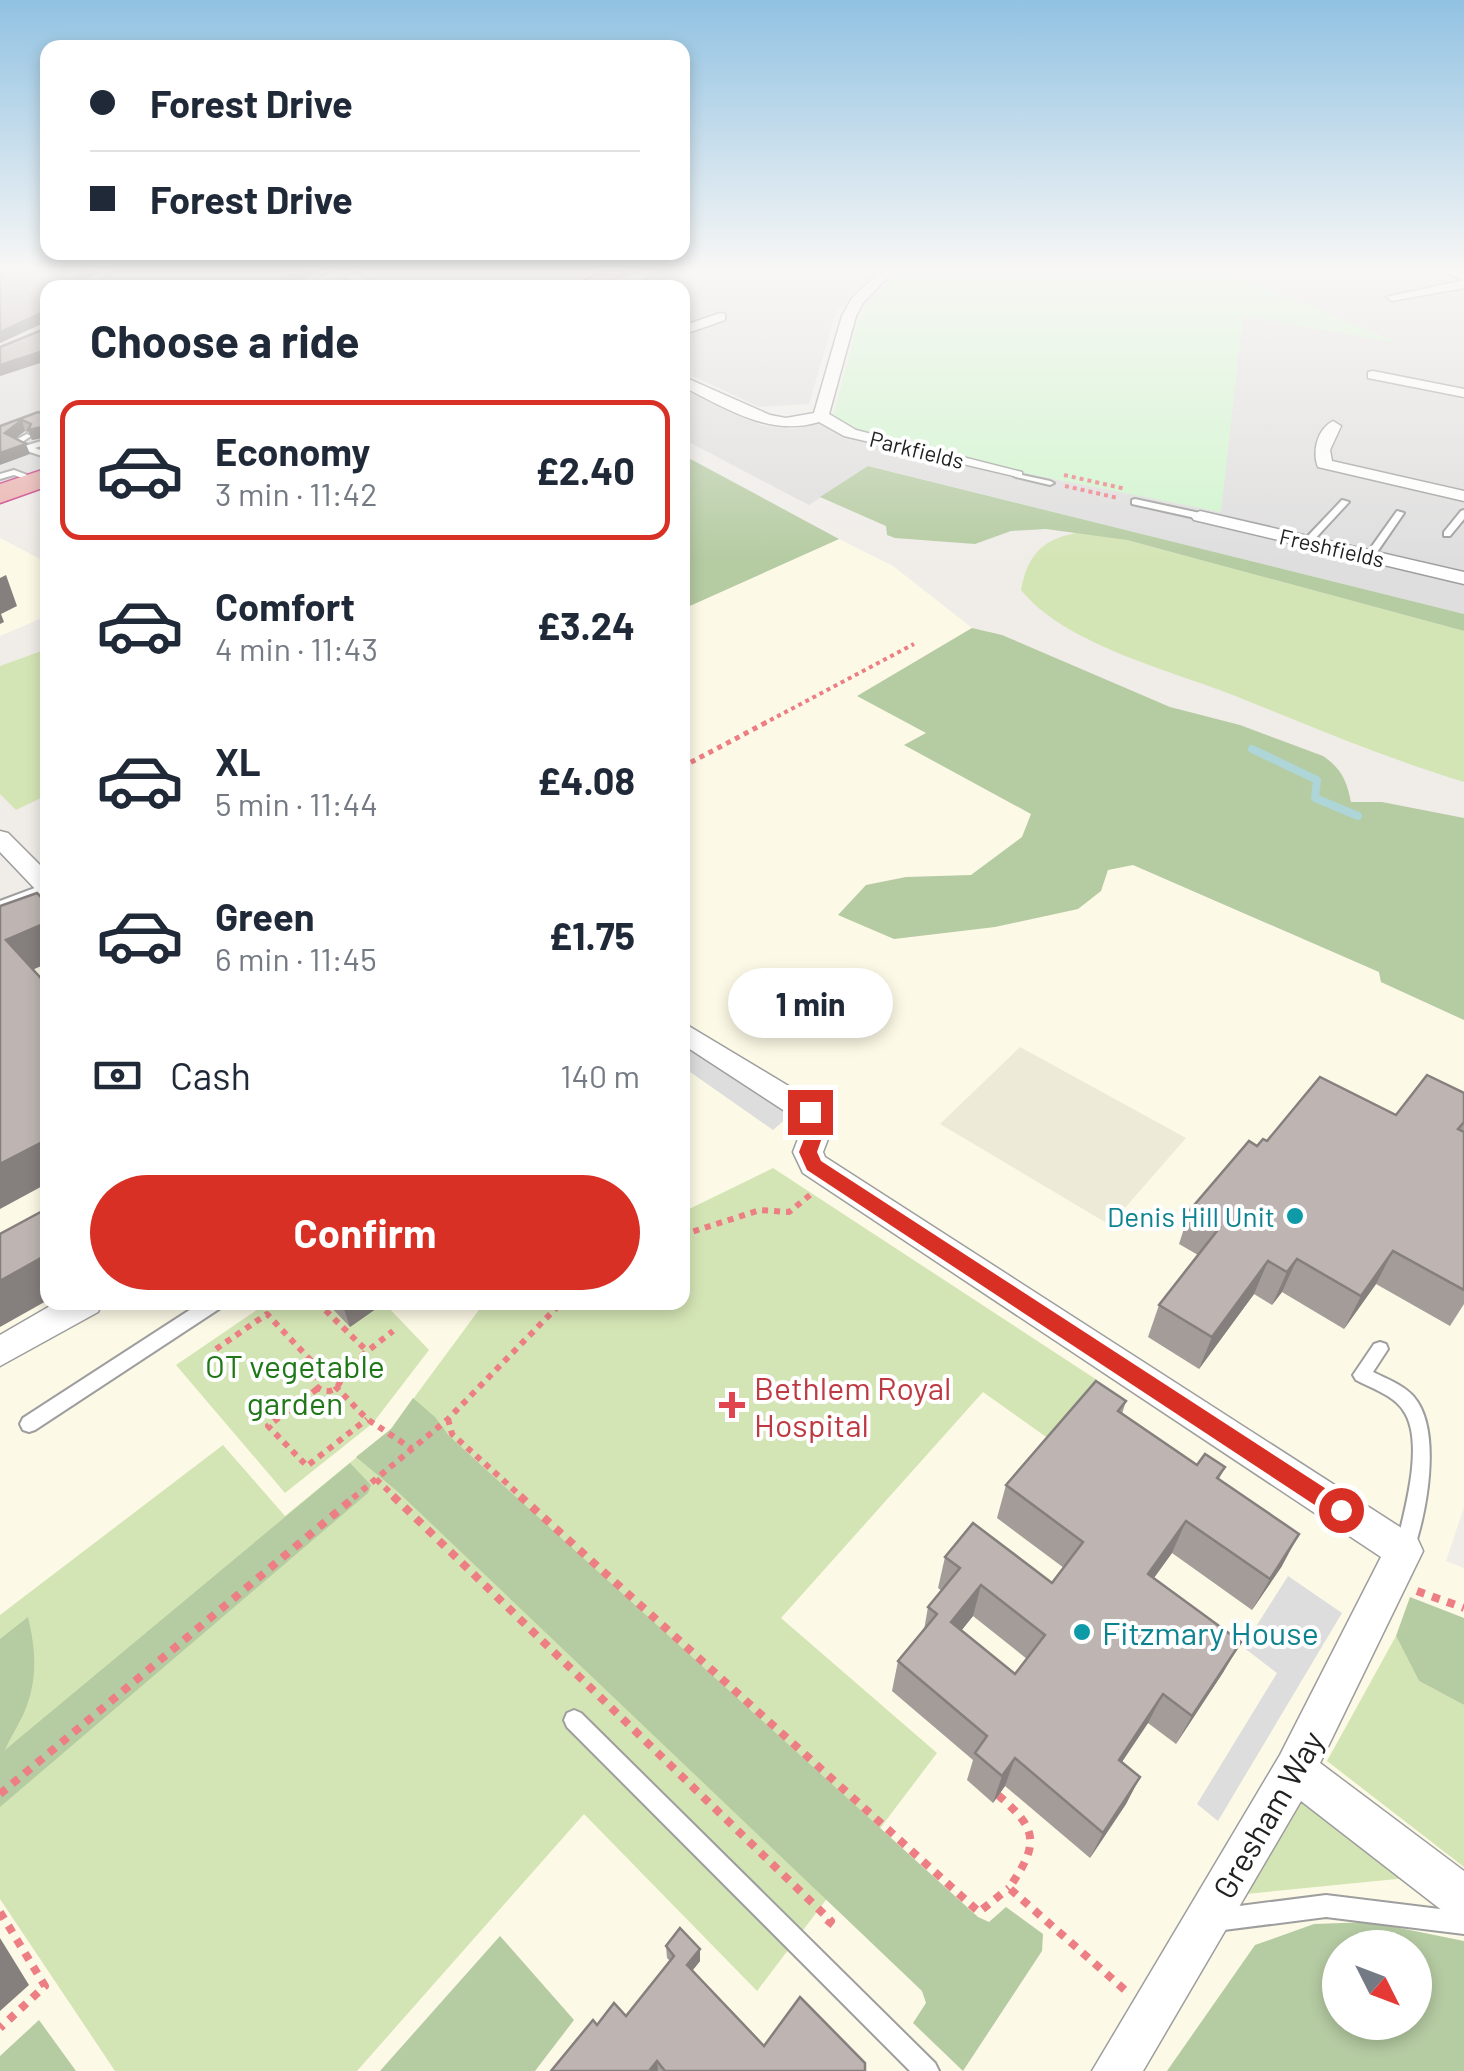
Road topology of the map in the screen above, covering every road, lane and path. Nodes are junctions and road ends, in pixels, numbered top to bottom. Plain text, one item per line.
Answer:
1 (834, 368) edge
2 (1374, 375) dead end
3 (690, 384) edge
4 (1464, 393) edge
5 (821, 416) junction
6 (1333, 426) dead end
7 (27, 436) edge
8 (40, 444) edge
9 (28, 448) junction
10 (40, 466) edge
11 (40, 471) edge
12 (40, 473) edge
13 (1016, 474) junction
14 (0, 477) edge
15 (1050, 483) joint
16 (0, 494) edge
17 (1136, 496) junction
18 (1464, 496) edge
19 (1345, 502) dead end
20 (1400, 513) dead end
21 (1464, 514) edge
22 (1200, 516) joint
23 (1447, 534) dead end
24 (1308, 541) junction
25 (1370, 556) junction
26 (1464, 578) edge
27 (914, 644) dead end
28 (690, 764) edge
29 (0, 838) edge
30 (40, 881) edge
31 (40, 891) edge
32 (0, 905) edge
33 (690, 1036) edge
34 (832, 1177) junction
35 (690, 1232) edge
36 (72, 1310) edge
37 (204, 1310) edge
38 (325, 1310) edge
39 (554, 1310) edge
40 (394, 1332) dead end
41 (216, 1349) dead end
42 (1380, 1350) dead end
43 (0, 1352) edge
44 (367, 1352) junction
45 (318, 1368) junction
46 (342, 1371) junction
47 (335, 1386) junction
48 (317, 1389) junction
49 (448, 1418) junction
50 (367, 1419) junction
51 (29, 1424) dead end
52 (412, 1449) junction
53 (376, 1478) junction
54 (1398, 1566) junction
55 (1464, 1608) edge
56 (574, 1720) dead end
57 (1295, 1770) junction
58 (0, 1794) edge
59 (998, 1795) edge
60 (1009, 1888) junction
61 (1464, 1899) edge
62 (0, 1912) edge
63 (1205, 1922) junction
64 (1464, 1922) edge
65 (808, 1953) junction
66 (1150, 2013) junction
67 (0, 2028) edge
68 (927, 2071) edge
69 (1116, 2071) edge

1 - 5 street
2 - 4 street
3 - 5 street
5 - 13 street, Parkfields
6 - 18 street
7 - 9 lane
8 - 9 lane
9 - 10 lane
11 - 14 lane
12 - 16 highway
13 - 15 lane
13 - 17 path
15 - 17 path
17 - 22 lane
19 - 24 lane
20 - 25 lane
21 - 23 lane
22 - 24 street, Freshfields
24 - 25 street, Freshfields
25 - 26 street, Freshfields
27 - 28 path
29 - 30 street
31 - 32 lane
33 - 34 street
34 - 35 path
34 - 54 street
36 - 43 street
37 - 51 lane
38 - 44 path
39 - 49 path
40 - 44 path
41 - 45 path
42 - 54 lane
44 - 46 path
45 - 46 path
45 - 48 path
46 - 47 path
47 - 48 path
47 - 50 path
48 - 50 path
49 - 52 path
49 - 60 path
50 - 52 path
52 - 53 path
53 - 58 path
53 - 65 path
54 - 55 path
54 - 57 street, Gresham Way
56 - 65 lane
57 - 61 street
57 - 63 street, Gresham Way
59 - 60 path
60 - 66 path
62 - 67 path
63 - 64 lane
63 - 66 street, Gresham Way
65 - 68 lane
66 - 69 street, Gresham Way

